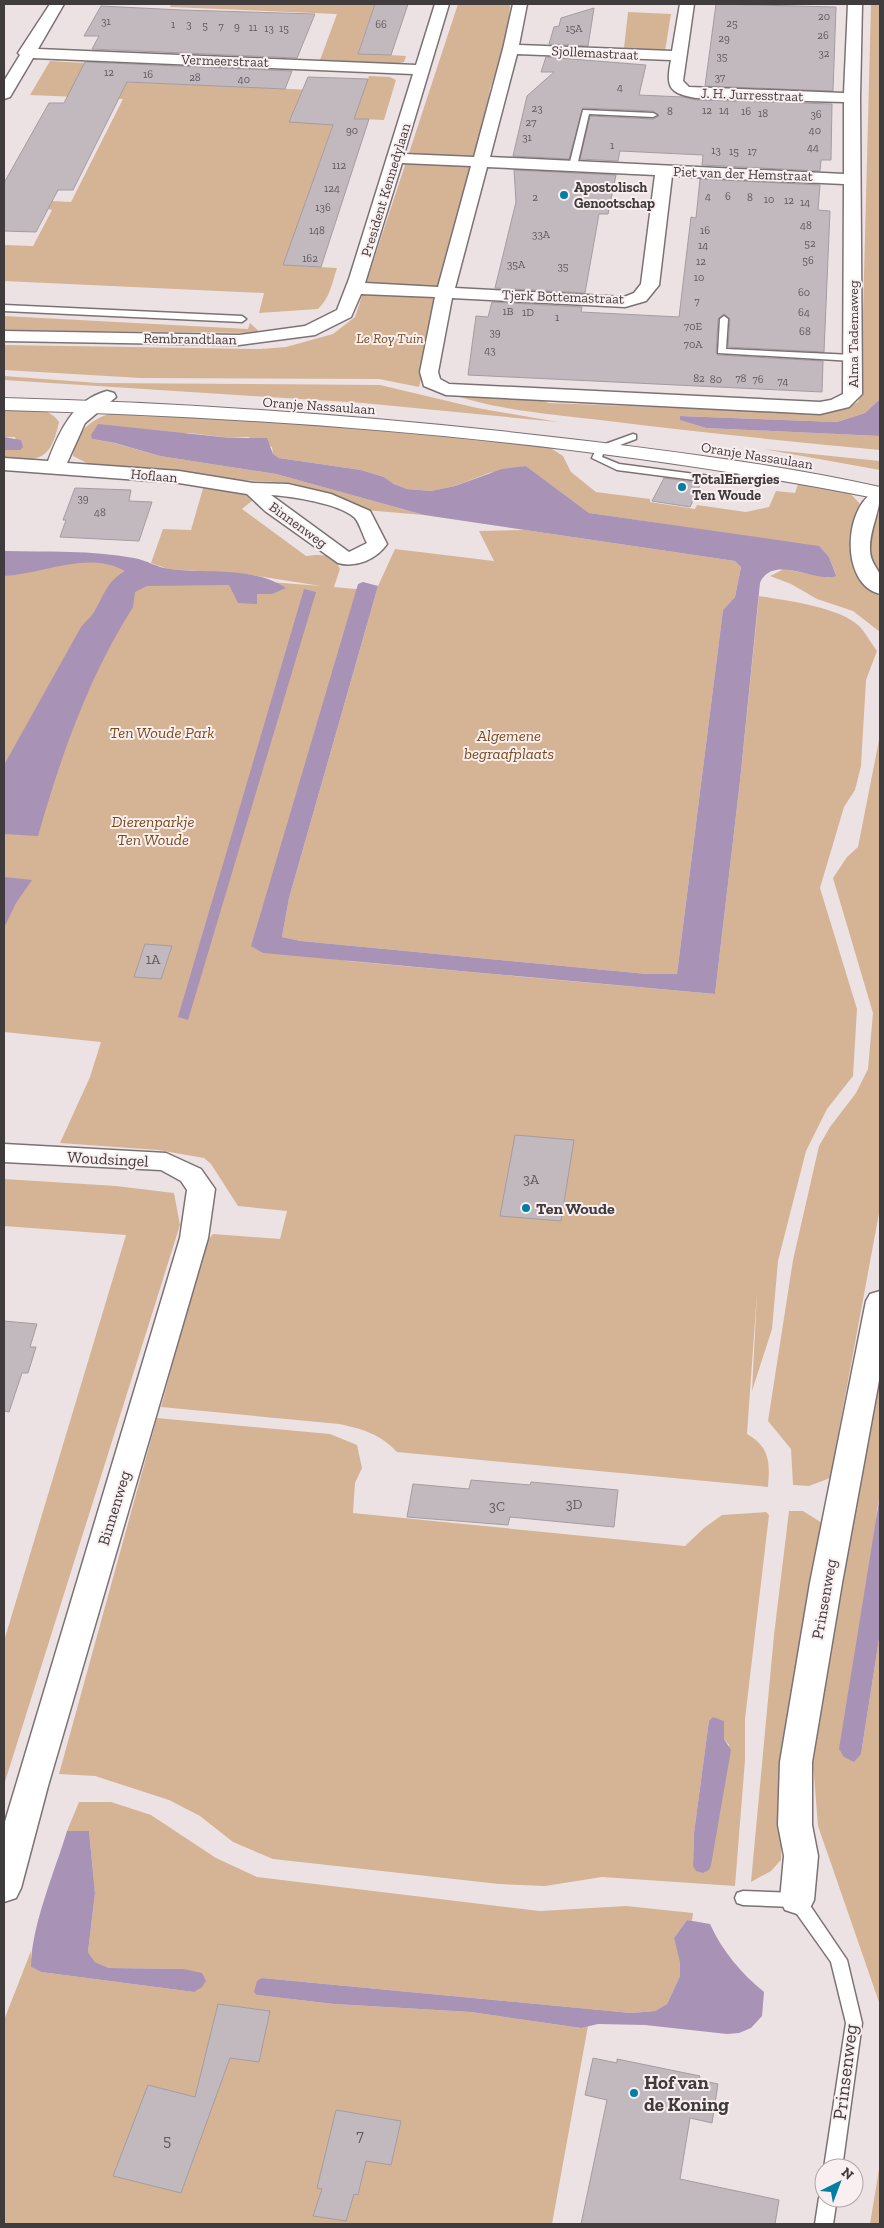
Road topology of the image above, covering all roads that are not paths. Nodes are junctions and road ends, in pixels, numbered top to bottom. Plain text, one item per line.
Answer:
1 (57, 4) edge
2 (442, 4) edge
3 (520, 4) edge
4 (687, 4) edge
5 (855, 4) edge
6 (511, 49) junction
7 (26, 53) junction
8 (680, 56) junction
9 (423, 70) junction
10 (4, 94) edge
11 (852, 98) junction
12 (653, 115) dead end
13 (395, 158) junction
14 (479, 162) junction
15 (573, 166) junction
16 (664, 171) junction
17 (853, 178) junction
18 (355, 288) junction
19 (446, 291) junction
20 (4, 308) edge
21 (724, 318) dead end
22 (242, 319) dead end
23 (4, 336) edge
24 (853, 358) junction
25 (4, 392) edge
26 (98, 402) junction
27 (4, 404) edge
28 (632, 437) junction
29 (600, 449) junction
30 (4, 464) edge
31 (55, 468) junction
32 (880, 477) edge
33 (253, 489) junction
34 (880, 494) edge
35 (345, 559) joint
36 (880, 588) edge
37 (4, 1153) edge
38 (201, 1188) joint
39 (880, 1301) edge
40 (12, 1826) edge
41 (4, 1888) edge
42 (743, 1898) dead end
43 (797, 1900) junction
44 (834, 2158) edge
45 (826, 2208) edge
46 (824, 2224) edge

1 - 7 street
2 - 9 street, President Kennedylaan
3 - 6 street
4 - 8 street, J. H. Jurresstraat
5 - 11 street, Alma Tademaweg
6 - 8 street, Sjollemastraat
6 - 14 street
7 - 9 street, Vermeerstraat
7 - 10 street
8 - 11 street, J. H. Jurresstraat
9 - 13 street, President Kennedylaan
11 - 17 street, Alma Tademaweg
12 - 15 lane
13 - 14 street, Piet van der Hemstraat
13 - 18 street, President Kennedylaan
14 - 15 street, Piet van der Hemstraat
14 - 19 street
15 - 16 street, Piet van der Hemstraat
16 - 17 street, Piet van der Hemstraat
16 - 19 street, Tjerk Bottemastraat
17 - 24 street, Alma Tademaweg
18 - 19 street
18 - 23 street, Rembrandtlaan
19 - 24 street, Alma Tademaweg
20 - 22 lane, Rembrandtlaan
21 - 24 lane
25 - 26 main road, Oranje Nassaulaan
26 - 27 main road, Oranje Nassaulaan
26 - 28 main road, Oranje Nassaulaan
26 - 29 main road, Oranje Nassaulaan
26 - 31 street
28 - 29 lane, Oranje Nassaulaan
28 - 32 main road, Oranje Nassaulaan
29 - 34 main road, Oranje Nassaulaan
30 - 31 street, Hoflaan
31 - 33 street, Hoflaan
33 - 35 street, Binnenweg
33 - 35 street, Hoflaan
34 - 36 street
37 - 38 street, Woudsingel
38 - 40 street, Binnenweg
39 - 43 street, Prinsenweg
40 - 41 street, Binnenweg
42 - 43 lane
43 - 44 lane, Prinsenweg
45 - 46 lane

